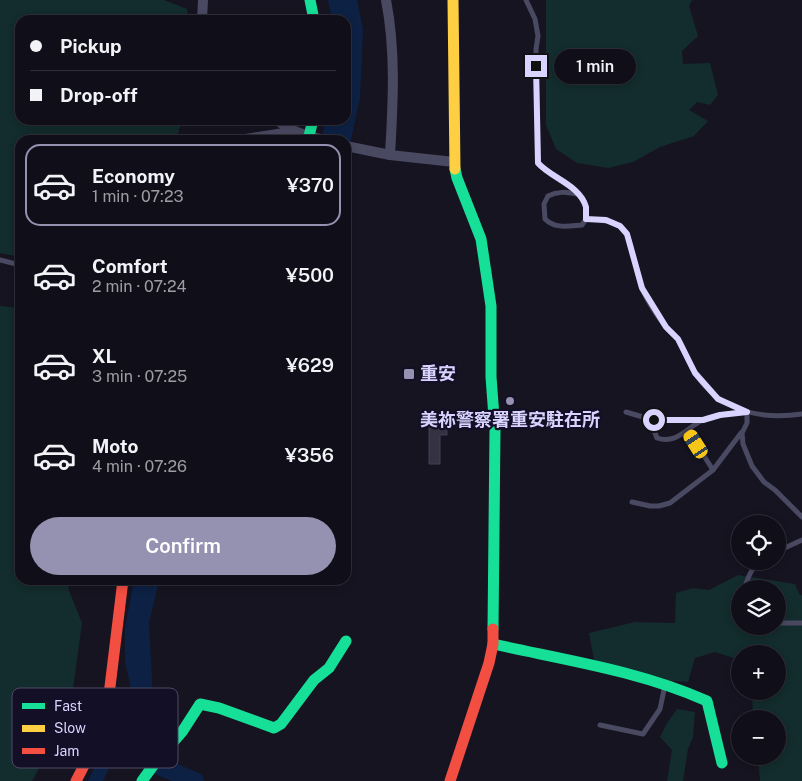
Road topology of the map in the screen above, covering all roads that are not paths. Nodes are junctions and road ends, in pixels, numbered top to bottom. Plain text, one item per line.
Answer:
1 (203, 0) edge
2 (310, 0) edge
3 (386, 0) edge
4 (453, 0) edge
5 (526, 0) edge
6 (202, 15) edge
7 (313, 15) edge
8 (284, 125) edge
9 (290, 129) junction
10 (271, 135) edge
11 (306, 135) edge
12 (351, 147) edge
13 (390, 155) junction
14 (454, 162) junction
15 (577, 194) junction
16 (586, 219) junction
17 (0, 260) edge
18 (15, 264) edge
19 (626, 412) dead end
20 (747, 412) junction
21 (802, 414) edge
22 (761, 415) junction
23 (654, 420) junction
24 (703, 420) junction
25 (747, 423) junction
26 (688, 431) junction
27 (742, 432) junction
28 (713, 470) junction
29 (632, 502) dead end
30 (802, 517) edge
31 (802, 540) edge
32 (786, 547) edge
33 (122, 585) edge
34 (786, 623) edge
35 (802, 623) edge
36 (346, 641) dead end
37 (493, 644) junction
38 (665, 685) junction
39 (110, 688) edge
40 (600, 726) dead end
41 (178, 735) edge
42 (722, 763) dead end
43 (82, 768) edge
44 (151, 768) edge
45 (76, 781) edge
46 (142, 781) edge
47 (450, 781) edge

1 - 6 street
2 - 7 main road
3 - 13 street
4 - 14 main road
5 - 15 lane
8 - 9 street
9 - 10 street
9 - 11 street
12 - 13 street
13 - 14 street
14 - 37 main road
15 - 16 lane
15 - 16 lane
16 - 20 lane
17 - 18 lane
19 - 23 lane
20 - 22 lane
20 - 24 lane
20 - 25 lane
21 - 22 lane
22 - 25 lane
23 - 24 lane
23 - 26 lane
24 - 26 lane
25 - 27 lane
26 - 28 lane
27 - 28 lane
27 - 30 lane
28 - 29 lane
31 - 32 lane
33 - 39 main road
34 - 35 lane
36 - 41 main road
37 - 38 main road
37 - 47 main road
38 - 40 lane
38 - 42 main road
43 - 45 main road
44 - 46 main road

